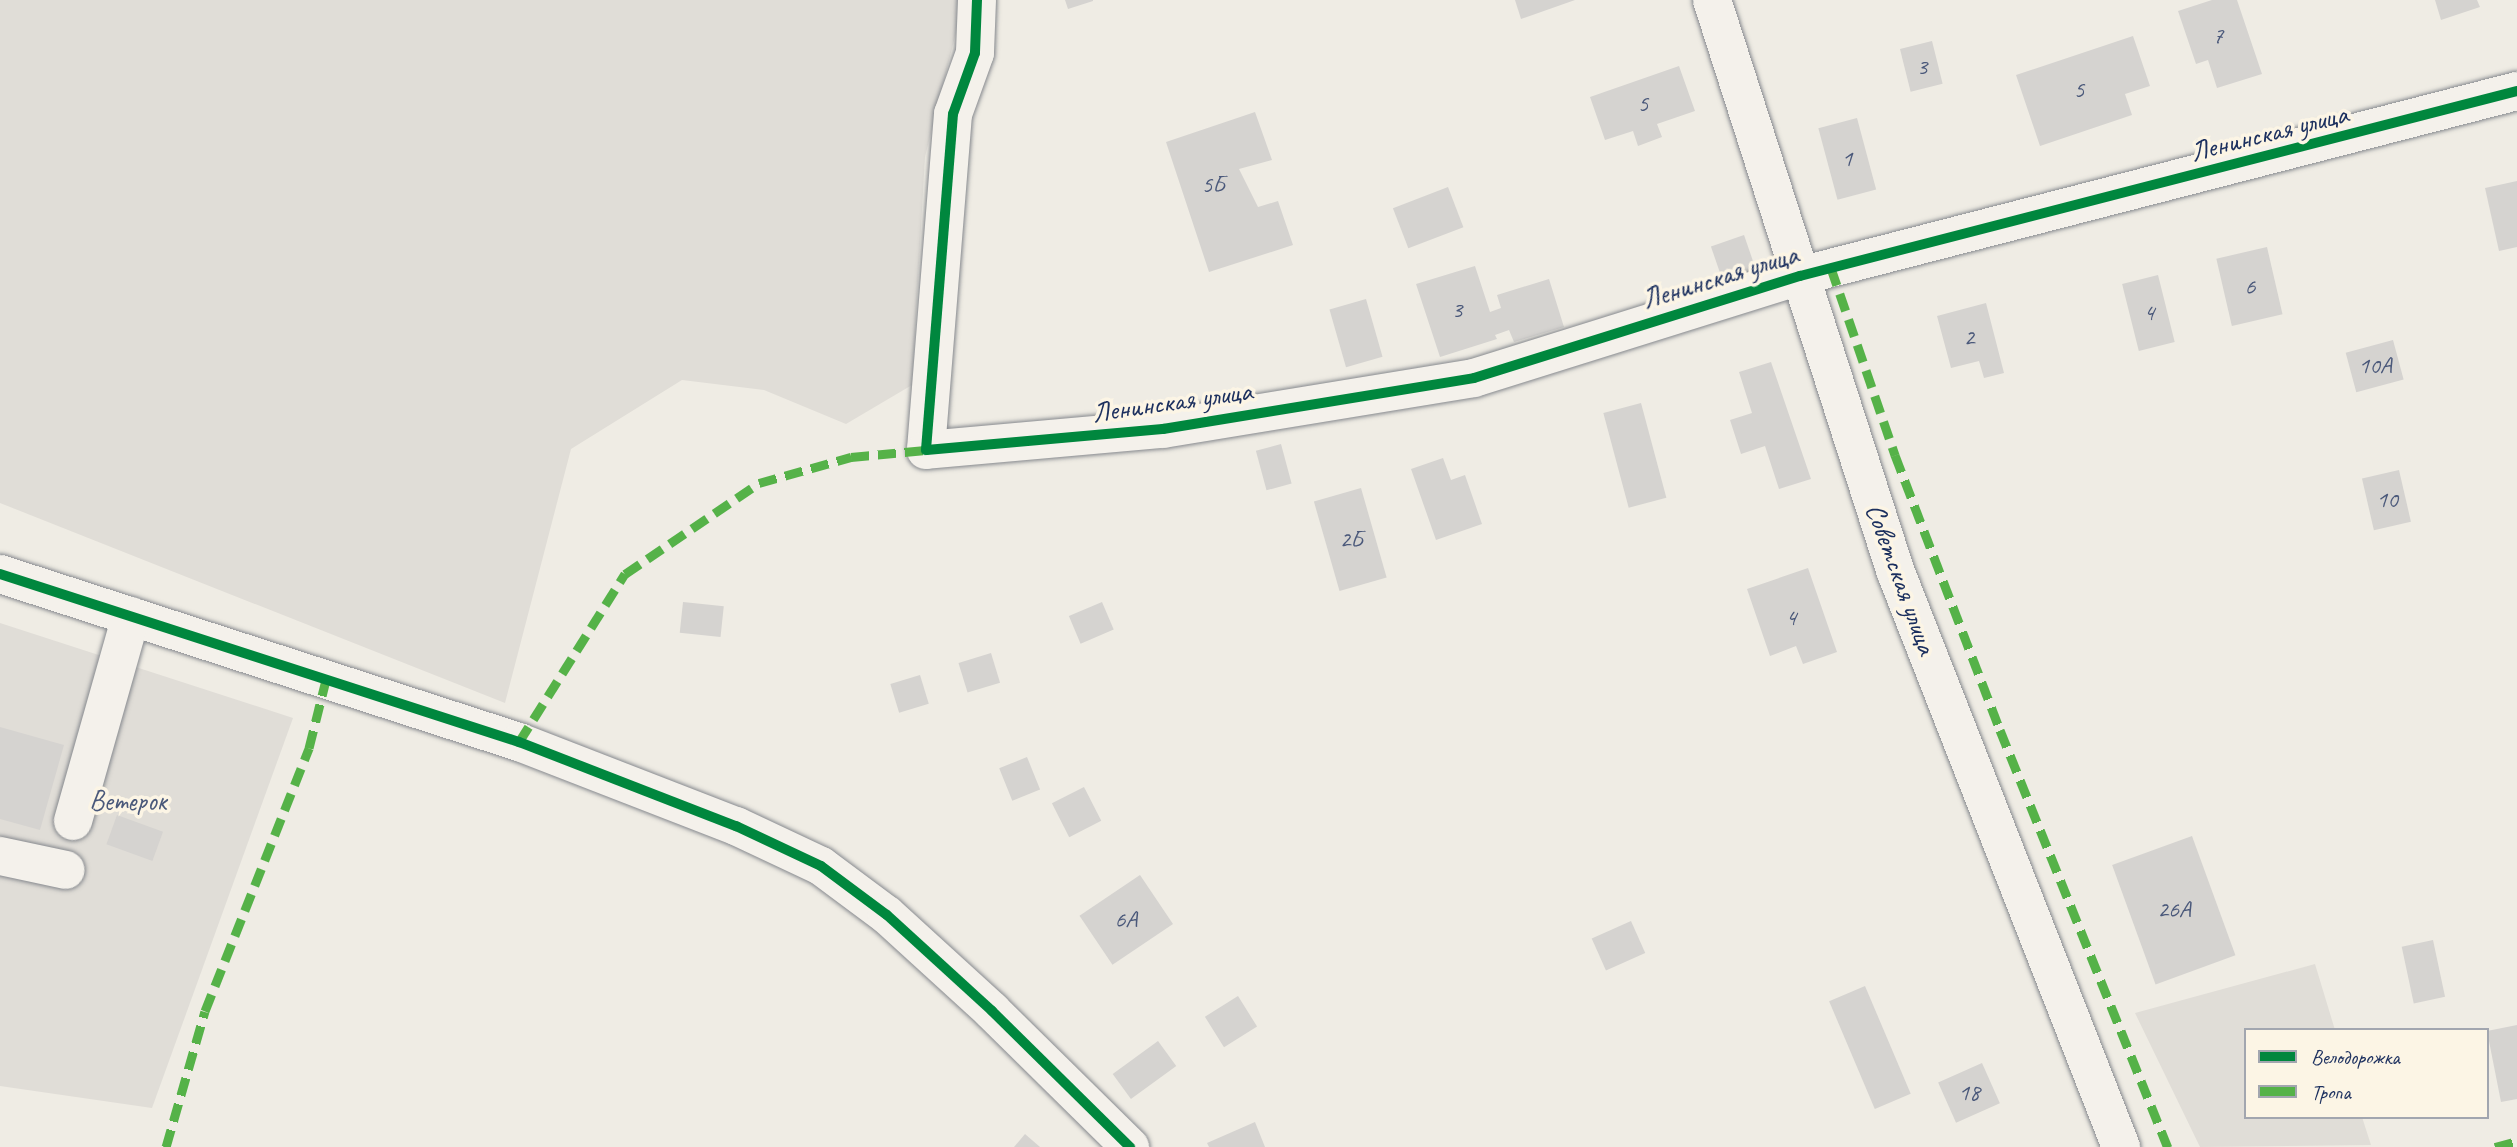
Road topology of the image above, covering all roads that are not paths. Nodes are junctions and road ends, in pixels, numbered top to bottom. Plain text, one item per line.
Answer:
1 (977, 0) edge
2 (1712, 0) edge
3 (2517, 91) edge
4 (1800, 276) junction
5 (0, 573) edge
6 (131, 616) junction
7 (73, 821) dead end
8 (0, 856) edge
9 (66, 870) dead end
10 (1130, 1147) edge
11 (2121, 1147) edge

1 - 4 street, Ленинская улица
2 - 4 street, Советская улица
3 - 4 street, Ленинская улица
4 - 11 street, Советская улица
5 - 6 street
6 - 7 street
6 - 10 street
8 - 9 street

